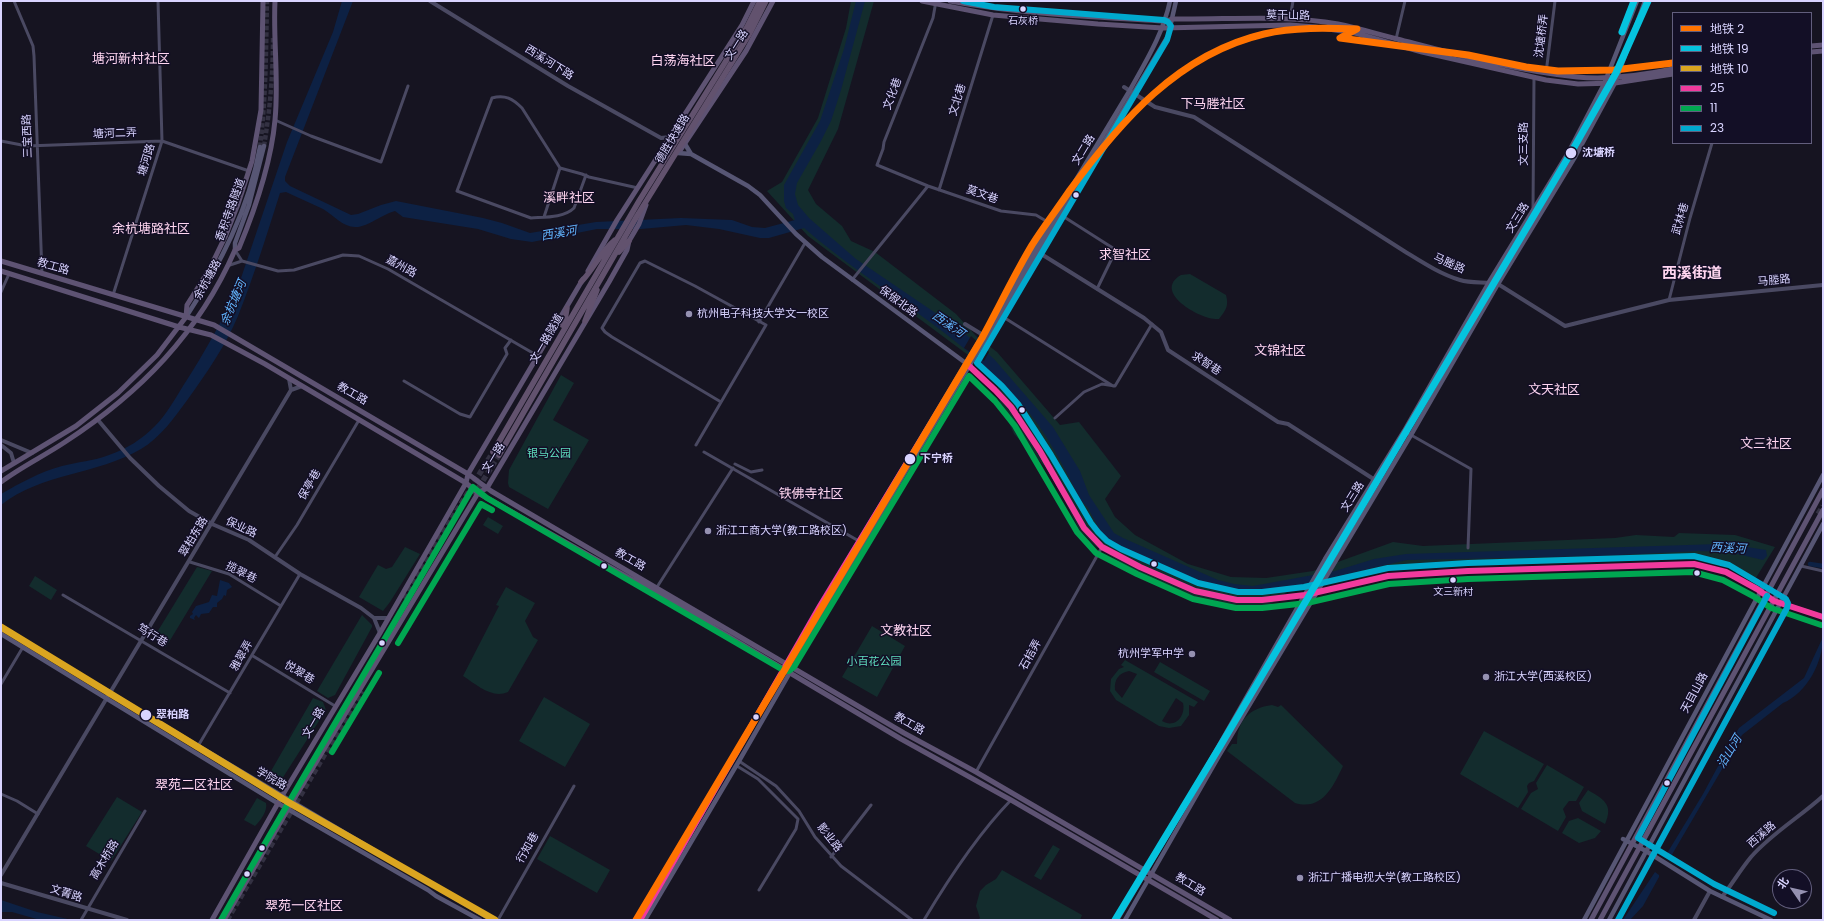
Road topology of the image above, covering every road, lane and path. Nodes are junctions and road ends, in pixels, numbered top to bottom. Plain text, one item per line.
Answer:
1 (14, 1) edge
2 (158, 1) edge
3 (263, 1) edge
4 (275, 1) edge
5 (430, 1) edge
6 (754, 1) edge
7 (760, 1) edge
8 (767, 1) edge
9 (773, 1) edge
10 (922, 1) edge
11 (950, 1) edge
12 (1170, 1) edge
13 (1176, 1) edge
14 (1293, 1) edge
15 (1405, 1) edge
16 (1555, 1) edge
17 (1637, 1) edge
18 (1645, 1) edge
19 (936, 2) edge
20 (769, 10) junction
21 (993, 15) junction
22 (1290, 19) junction
23 (1169, 20) junction
24 (1169, 27) junction
25 (1163, 28) junction
26 (1395, 41) junction
27 (1823, 45) edge
28 (1812, 46) edge
29 (1823, 51) edge
30 (1812, 52) edge
31 (1672, 69) edge
32 (1546, 73) junction
33 (1672, 74) edge
34 (1618, 76) junction
35 (1534, 77) junction
36 (1607, 77) junction
37 (1615, 83) junction
38 (1604, 84) junction
39 (408, 86) dead end
40 (1124, 87) dead end
41 (1130, 90) junction
42 (1135, 93) junction
43 (275, 120) junction
44 (691, 123) junction
45 (670, 137) junction
46 (661, 138) junction
47 (1, 141) edge
48 (162, 141) junction
49 (685, 144) junction
50 (1712, 144) edge
51 (37, 145) junction
52 (663, 147) junction
53 (678, 153) junction
54 (691, 154) junction
55 (560, 168) junction
56 (248, 171) junction
57 (586, 175) junction
58 (905, 178) joint
59 (928, 186) junction
60 (638, 188) junction
61 (939, 190) junction
62 (1533, 211) junction
63 (1061, 215) junction
64 (544, 217) junction
65 (639, 218) junction
66 (1052, 225) junction
67 (618, 237) junction
68 (629, 241) junction
69 (805, 243) junction
70 (235, 250) junction
71 (1038, 252) junction
72 (1, 261) edge
73 (242, 261) junction
74 (227, 266) junction
75 (1, 271) edge
76 (9, 273) junction
77 (604, 273) junction
78 (42, 274) junction
79 (852, 280) junction
80 (581, 282) junction
81 (1489, 282) junction
82 (1498, 284) junction
83 (1823, 285) edge
84 (596, 286) joint
85 (1097, 289) junction
86 (1, 292) edge
87 (112, 294) junction
88 (1669, 300) junction
89 (567, 308) junction
90 (1000, 315) junction
91 (186, 317) junction
92 (197, 320) junction
93 (585, 322) junction
94 (759, 322) junction
95 (965, 324) dead end
96 (1152, 324) junction
97 (179, 327) junction
98 (190, 329) junction
99 (983, 335) junction
100 (510, 340) junction
101 (980, 344) junction
102 (538, 356) junction
103 (969, 363) junction
104 (289, 379) junction
105 (404, 381) dead end
106 (302, 386) junction
107 (1114, 386) junction
108 (291, 390) junction
109 (721, 402) junction
110 (516, 412) junction
111 (1055, 418) dead end
112 (98, 420) junction
113 (359, 420) junction
114 (1404, 431) junction
115 (1411, 435) junction
116 (1, 440) edge
117 (1, 445) edge
118 (696, 445) dead end
119 (32, 452) junction
120 (704, 452) dead end
121 (14, 463) junction
122 (735, 464) dead end
123 (733, 468) junction
124 (762, 470) dead end
125 (1, 471) edge
126 (468, 474) junction
127 (1823, 475) edge
128 (1375, 480) junction
129 (1, 482) edge
130 (466, 483) junction
131 (487, 488) junction
132 (1823, 490) edge
133 (478, 494) junction
134 (1823, 510) tunnel mouth
135 (212, 524) junction
136 (1822, 527) edge
137 (862, 543) junction
138 (1102, 547) junction
139 (1468, 548) dead end
140 (275, 557) junction
141 (190, 562) junction
142 (1800, 566) junction
143 (1823, 571) edge
144 (300, 574) junction
145 (657, 587) junction
146 (1316, 592) junction
147 (1760, 592) junction
148 (63, 595) dead end
149 (1305, 595) junction
150 (1765, 596) junction
151 (1774, 601) junction
152 (1780, 604) junction
153 (281, 606) junction
154 (1823, 617) edge
155 (374, 618) junction
156 (389, 618) junction
157 (1, 627) edge
158 (380, 633) junction
159 (1, 634) edge
160 (143, 640) junction
161 (23, 647) junction
162 (253, 656) junction
163 (787, 663) junction
164 (794, 667) junction
165 (784, 670) junction
166 (790, 673) junction
167 (1, 684) edge
168 (230, 693) junction
169 (110, 696) junction
170 (335, 706) junction
171 (198, 746) junction
172 (738, 763) junction
173 (976, 772) junction
174 (574, 786) dead end
175 (1, 794) edge
176 (282, 796) junction
177 (1823, 796) edge
178 (1011, 800) junction
179 (292, 802) junction
180 (279, 804) junction
181 (871, 805) dead end
182 (288, 809) junction
183 (145, 811) dead end
184 (38, 815) junction
185 (1625, 840) junction
186 (1633, 844) junction
187 (1639, 847) junction
188 (1646, 851) junction
189 (832, 857) junction
190 (1146, 871) junction
191 (1152, 874) junction
192 (1, 875) edge
193 (1143, 876) junction
194 (1149, 879) junction
195 (1, 883) edge
196 (759, 890) dead end
197 (1710, 891) junction
198 (1722, 897) junction
199 (87, 909) junction
200 (82, 919) edge
201 (127, 920) edge
202 (212, 920) edge
203 (224, 920) edge
204 (480, 920) edge
205 (492, 920) edge
206 (498, 920) edge
207 (640, 920) edge
208 (645, 920) edge
209 (912, 920) edge
210 (924, 920) edge
211 (1117, 920) edge
212 (1125, 920) edge
213 (1217, 920) edge
214 (1230, 920) edge
215 (1584, 920) edge
216 (1591, 920) edge
217 (1600, 920) edge
218 (1609, 920) edge
219 (1694, 920) edge
220 (1771, 920) edge

1 - 51 street, 三宝西路
2 - 48 street, 塘河路
3 - 56 main road, 余杭塘路
4 - 43 main road, 余杭塘路
5 - 46 street, 西溪河下路
6 - 45 main road, 文一路
7 - 44 highway, 德胜快速路
8 - 20 main road
8 - 44 highway, 德胜快速路
9 - 20 main road, 文一路
10 - 19 main road, 莫干山路
11 - 23 main road, 莫干山路
12 - 23 main road
13 - 23 main road
14 - 22 street
15 - 26 street
16 - 32 street, 沈塘桥弄
17 - 36 main road, 文三路
18 - 34 main road, 文三路
19 - 21 main road, 莫干山路
19 - 58 street, 文化巷
20 - 49 main road, 文一路
21 - 25 main road, 莫干山路
21 - 61 street, 文北巷
22 - 23 main road, 莫干山路
22 - 26 main road, 莫干山路
23 - 24 main road, 文二路
23 - 25 main road, 文二路
24 - 25 main road, 莫干山路
24 - 26 main road, 莫干山路
24 - 42 main road, 文二路
25 - 41 main road, 文二路
26 - 32 main road, 莫干山路
26 - 35 main road, 莫干山路
27 - 28 main road
29 - 30 main road
31 - 34 main road, 莫干山路
32 - 36 main road, 莫干山路
33 - 37 main road, 莫干山路
34 - 36 main road, 莫干山路
34 - 37 main road, 文三路
35 - 38 main road, 莫干山路
35 - 62 street, 文三支路
36 - 38 main road, 文三路
37 - 38 main road, 莫干山路
37 - 82 main road, 文三路
38 - 62 main road, 文三路
39 - 43 street
40 - 41 street, 马塍路
41 - 42 street, 马塍路
41 - 66 main road, 文二路
42 - 63 main road, 文二路
42 - 81 street, 马塍路
43 - 70 main road, 余杭塘路
44 - 65 highway, 德胜快速路
44 - 67 highway, 德胜快速路
45 - 46 street
45 - 52 main road, 文一路
46 - 52 street
47 - 51 street, 塘河二弄
48 - 51 street, 塘河二弄
48 - 56 street, 塘河二弄
48 - 87 street, 塘河路
49 - 53 main road, 文一路
49 - 54 main road, 保俶北路
50 - 88 street, 武林巷
51 - 78 street, 三宝西路
52 - 60 main road, 文一路
53 - 54 main road, 保俶北路
53 - 65 main road, 文一路
54 - 69 main road, 保俶北路
55 - 57 street
55 - 64 street
55 - 64 street
56 - 91 main road, 余杭塘路
57 - 60 street
57 - 64 street
58 - 59 street, 莫文巷
59 - 61 street, 莫文巷
59 - 79 street
60 - 80 main road, 文一路
61 - 66 street, 莫文巷
62 - 81 main road, 文三路
63 - 66 main road, 文二路
63 - 85 street
65 - 68 main road, 文一路
65 - 77 highway, 德胜快速路
66 - 71 main road, 文二路
66 - 99 main road, 文二路
67 - 80 highway
67 - 110 highway, 文一路隧道
68 - 77 highway
68 - 93 main road, 文一路
69 - 79 main road, 保俶北路
69 - 94 street
70 - 73 street
70 - 74 main road, 余杭塘路
70 - 91 main road, 香积寺路隧道
71 - 85 street, 求智巷
71 - 90 main road, 文二路
72 - 78 main road, 教工路
73 - 74 street
73 - 100 street, 嘉州路
74 - 92 main road, 余杭塘路
75 - 76 main road, 教工路
76 - 86 street
76 - 97 main road, 教工路
77 - 84 highway, 德胜快速路
77 - 93 highway
78 - 87 main road, 教工路
79 - 103 main road, 保俶北路
80 - 89 main road, 文一路
81 - 82 street, 马塍路
81 - 114 main road, 文三路
82 - 88 street, 马塍路
82 - 115 main road, 文三路
83 - 88 street, 马塍路
84 - 110 highway, 文一路隧道
85 - 96 street, 求智巷
87 - 91 main road, 教工路
89 - 102 main road, 文一路
89 - 110 highway
90 - 101 main road, 文二路
90 - 107 street
91 - 92 main road, 教工路
91 - 97 main road, 余杭塘路
92 - 98 main road, 余杭塘路
92 - 126 main road, 教工路
93 - 131 main road, 文一路
94 - 109 street
94 - 109 street
95 - 99 street
96 - 107 street
96 - 128 street, 求智巷
97 - 98 main road, 教工路
97 - 119 main road, 余杭塘路
98 - 104 main road, 教工路
98 - 112 main road, 余杭塘路
99 - 101 main road, 文二路
100 - 102 street, 嘉州路
100 - 105 street
101 - 103 main road, 文二路
102 - 126 main road, 文一路
103 - 137 main road, 文二路
103 - 138 main road, 保俶北路
104 - 106 main road, 教工路
104 - 108 street
106 - 108 street
106 - 113 main road, 教工路
107 - 111 street
108 - 135 street, 翠柏东路
109 - 118 street
112 - 129 main road, 余杭塘路
112 - 135 street, 保业路
113 - 130 main road, 教工路
113 - 140 street, 保亭巷
114 - 115 street
114 - 128 main road, 文三路
115 - 139 street
115 - 146 main road, 文三路
116 - 119 street
117 - 121 street
119 - 121 main road, 余杭塘路
120 - 123 street
121 - 125 main road, 余杭塘路
122 - 124 street
123 - 137 street
123 - 145 street
126 - 130 main road, 文一路
126 - 131 main road, 教工路
127 - 147 main road, 天目山路
128 - 149 main road, 文三路
130 - 133 main road, 教工路
130 - 156 main road, 文一路
131 - 133 main road, 文一路
131 - 145 main road, 教工路
132 - 150 main road, 天目山路
133 - 165 main road, 教工路
133 - 179 main road, 文一路
134 - 151 main road
135 - 140 street, 保业路
135 - 141 street, 翠柏东路
136 - 142 main road
137 - 163 main road, 文二路
137 - 164 main road, 文二路
138 - 149 main road, 保俶北路
138 - 173 street, 石桔弄
140 - 144 street, 保业路
141 - 153 street, 揽翠巷
141 - 160 street, 翠柏东路
142 - 143 street
142 - 152 main road
144 - 153 street, 雅翠弄
144 - 155 street, 保业路
145 - 163 main road, 教工路
146 - 147 main road, 保俶北路
146 - 149 main road, 保俶北路
146 - 191 main road, 文三路
147 - 150 main road, 保俶北路
147 - 185 main road, 天目山路
148 - 160 street, 笃行巷
149 - 190 main road, 文三路
150 - 151 main road, 保俶北路
150 - 186 main road, 天目山路
151 - 152 main road, 保俶北路
151 - 187 main road
152 - 154 main road, 保俶北路
152 - 188 main road
153 - 162 street, 雅翠弄
155 - 156 street
155 - 158 street
156 - 158 main road, 文一路
157 - 169 main road, 学院路
158 - 170 main road, 文一路
159 - 161 main road, 学院路
160 - 168 street, 笃行巷
160 - 169 street, 翠柏东路
161 - 167 street
161 - 169 main road, 学院路
162 - 168 street, 雅翠弄
162 - 170 street, 悦翠巷
163 - 164 main road, 教工路
163 - 165 main road, 文二路
164 - 166 main road, 文二路
164 - 173 main road, 教工路
165 - 166 main road, 教工路
165 - 207 main road, 文二路
166 - 172 main road, 文二路
166 - 178 main road, 教工路
168 - 171 street, 雅翠弄
169 - 171 main road, 学院路
169 - 180 main road, 学院路
169 - 184 street
170 - 176 main road, 文一路
171 - 176 main road, 学院路
172 - 189 street, 影业路
172 - 196 street
172 - 208 main road, 文二路
173 - 190 main road, 教工路
174 - 206 street, 行知巷
175 - 184 street
176 - 179 main road, 学院路
176 - 180 main road, 文一路
177 - 198 street, 西溪路
178 - 193 main road, 教工路
178 - 210 street
179 - 182 main road, 文一路
179 - 205 main road, 学院路
180 - 182 main road, 学院路
180 - 202 main road, 文一路
181 - 189 street
182 - 203 main road, 文一路
182 - 204 main road, 学院路
183 - 199 street, 高木桥路
184 - 192 street
185 - 186 main road
185 - 215 main road, 天目山路
186 - 187 main road
186 - 216 main road, 天目山路
187 - 188 main road
187 - 217 main road
188 - 197 main road
188 - 218 main road
189 - 209 street, 影业路
190 - 191 main road, 教工路
190 - 193 main road, 文三路
191 - 194 main road, 文三路
191 - 214 main road, 教工路
193 - 194 main road, 教工路
193 - 211 main road, 文三路
194 - 212 main road, 文三路
194 - 213 main road, 教工路
195 - 199 street, 文菁路
197 - 198 main road
197 - 219 street
198 - 220 main road
199 - 200 street, 高木桥路
199 - 201 street, 文菁路

